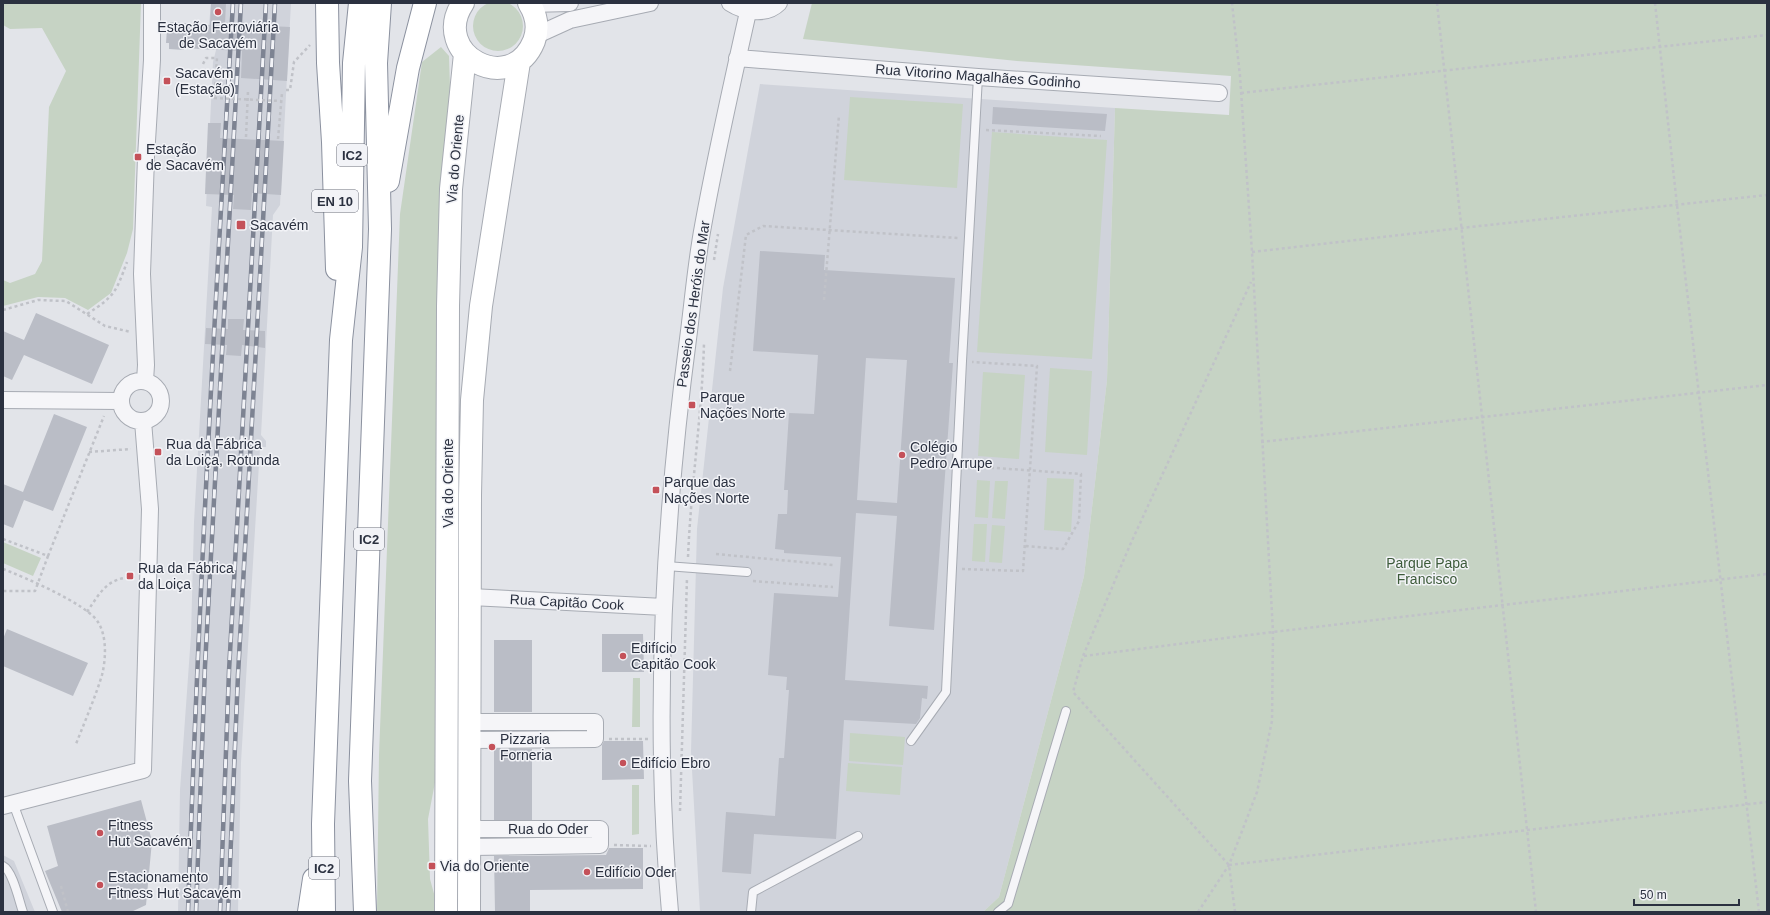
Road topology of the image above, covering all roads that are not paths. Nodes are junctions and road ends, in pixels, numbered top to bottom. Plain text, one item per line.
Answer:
1 (152, 3) edge
2 (327, 3) edge
3 (360, 3) edge
4 (380, 3) edge
5 (425, 3) edge
6 (530, 3) edge
7 (570, 3) edge
8 (650, 3) edge
9 (730, 3) edge
10 (779, 3) edge
11 (459, 5) edge
12 (748, 12) junction
13 (537, 35) junction
14 (465, 54) junction
15 (737, 58) junction
16 (519, 62) junction
17 (978, 77) junction
18 (1220, 93) dead end
19 (380, 229) junction
20 (341, 340) junction
21 (145, 381) junction
22 (3, 400) edge
23 (113, 401) junction
24 (143, 421) junction
25 (448, 557) junction
26 (666, 566) junction
27 (747, 572) dead end
28 (470, 597) junction
29 (664, 607) junction
30 (448, 644) junction
31 (1066, 711) dead end
32 (469, 731) junction
33 (595, 739) road end
34 (911, 741) dead end
35 (8, 805) edge
36 (323, 824) junction
37 (858, 836) dead end
38 (470, 838) junction
39 (600, 845) road end
40 (363, 848) junction
41 (3, 866) edge
42 (22, 911) edge
43 (53, 912) edge
44 (309, 912) edge
45 (324, 912) edge
46 (353, 912) edge
47 (365, 912) edge
48 (446, 912) edge
49 (469, 912) edge
50 (670, 912) edge
51 (751, 912) edge
52 (998, 912) edge

1 - 21 street
2 - 20 main road, EN 10
3 - 20 main road, IC2
4 - 19 main road, IC2
5 - 19 main road
6 - 7 street
6 - 13 main road
8 - 13 street
9 - 12 street
10 - 12 street
11 - 14 main road
12 - 15 street, Passeio dos Heróis do Mar
13 - 16 main road
14 - 16 main road
14 - 25 main road, Via do Oriente
15 - 17 street, Rua Vitorino Magalhães Godinho
15 - 26 street, Passeio dos Heróis do Mar
16 - 28 main road, Via do Oriente
17 - 18 street, Rua Vitorino Magalhães Godinho
17 - 34 lane
19 - 40 main road, IC2
20 - 36 main road, IC2
21 - 23 street
21 - 24 street
22 - 23 street
23 - 24 street
24 - 35 street
25 - 28 main road
25 - 30 main road, Via do Oriente
26 - 27 lane
26 - 29 street, Passeio dos Heróis do Mar
28 - 29 street, Rua Capitão Cook
28 - 30 main road
28 - 32 main road, Via do Oriente
29 - 50 street, Passeio dos Heróis do Mar
30 - 48 main road, Via do Oriente
31 - 52 lane
32 - 33 street
32 - 38 main road, Via do Oriente
35 - 43 lane
36 - 44 main road
36 - 45 main road, IC2
37 - 51 lane
38 - 39 street, Rua do Oder
38 - 49 main road, Via do Oriente
40 - 46 main road, IC2
40 - 47 main road
41 - 42 lane

